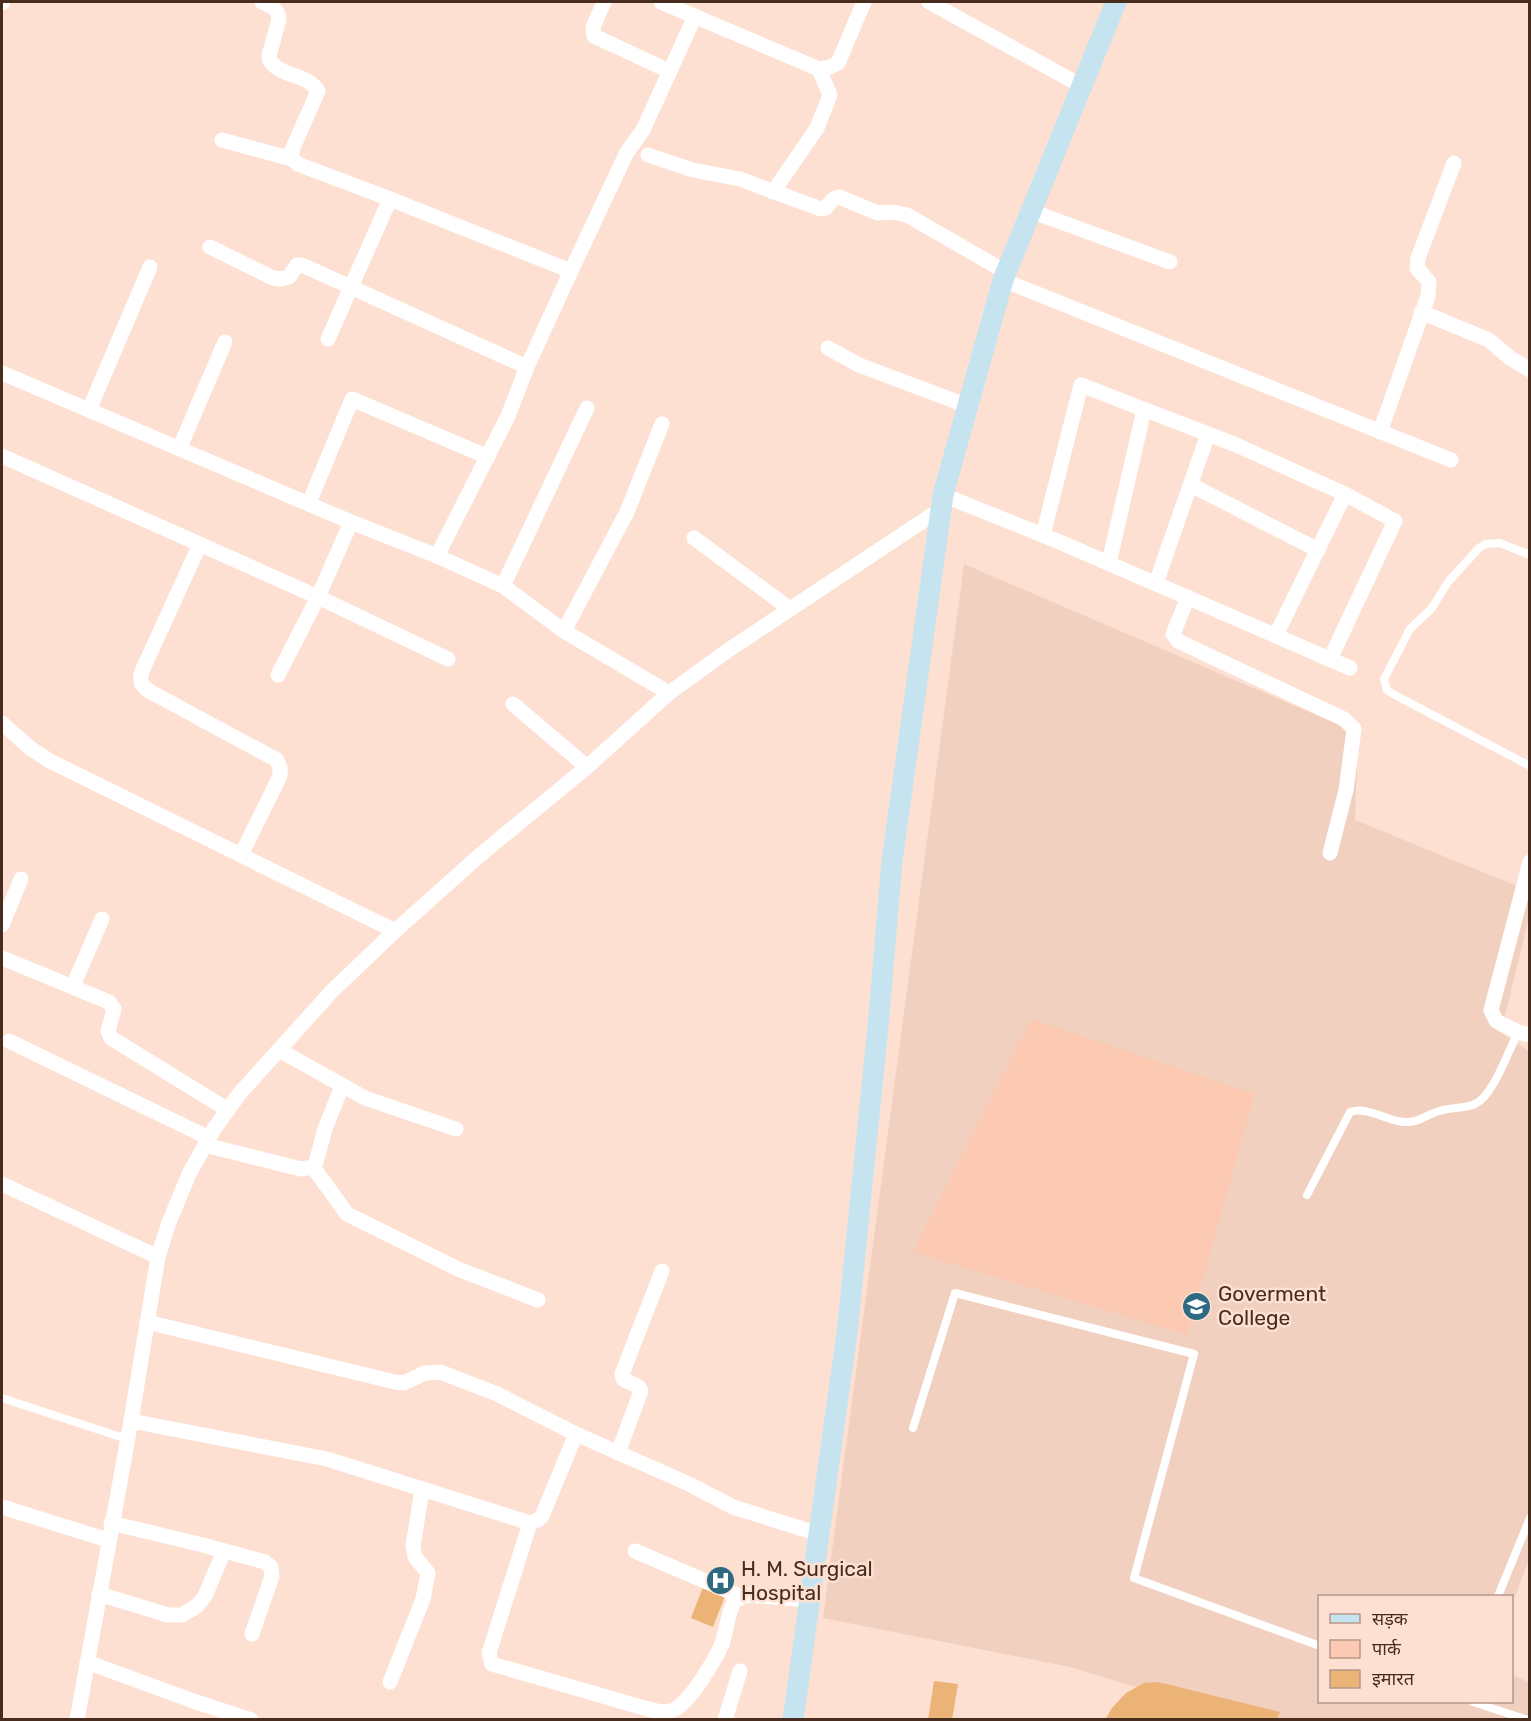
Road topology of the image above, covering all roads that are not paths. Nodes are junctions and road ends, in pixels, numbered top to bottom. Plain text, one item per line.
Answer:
1 (262, 2) edge
2 (604, 2) edge
3 (661, 2) edge
4 (864, 2) edge
5 (929, 2) edge
6 (1116, 2) edge
7 (695, 16) junction
8 (819, 69) junction
9 (669, 71) junction
10 (1082, 86) junction
11 (222, 140) dead end
12 (648, 155) dead end
13 (292, 159) junction
14 (1454, 163) dead end
15 (773, 192) junction
16 (390, 199) junction
17 (1031, 211) junction
18 (210, 246) dead end
19 (1170, 262) dead end
20 (150, 267) dead end
21 (571, 271) junction
22 (1004, 276) junction
23 (350, 288) junction
24 (1421, 312) junction
25 (328, 339) dead end
26 (225, 342) dead end
27 (828, 348) dead end
28 (527, 367) junction
29 (1530, 370) edge
30 (2, 373) edge
31 (968, 406) junction
32 (587, 408) dead end
33 (89, 410) junction
34 (1144, 410) junction
35 (662, 424) dead end
36 (1380, 432) junction
37 (1208, 434) junction
38 (180, 447) junction
39 (2, 456) edge
40 (488, 457) junction
41 (1451, 460) dead end
42 (1191, 485) junction
43 (1345, 494) junction
44 (942, 502) junction
45 (309, 503) junction
46 (351, 522) junction
47 (1043, 535) junction
48 (693, 538) dead end
49 (200, 544) junction
50 (1318, 550) junction
51 (1530, 555) edge
52 (437, 556) junction
53 (1109, 563) junction
54 (1156, 583) junction
55 (503, 586) junction
56 (318, 597) junction
57 (1188, 597) junction
58 (790, 609) junction
59 (564, 631) junction
60 (1276, 635) junction
61 (448, 659) dead end
62 (1330, 659) junction
63 (1350, 668) dead end
64 (278, 675) dead end
65 (669, 693) junction
66 (513, 704) dead end
67 (2, 723) edge
68 (587, 766) junction
69 (1530, 766) edge
70 (1330, 853) dead end
71 (241, 855) junction
72 (1530, 862) edge
73 (21, 879) dead end
74 (102, 919) dead end
75 (2, 925) edge
76 (394, 931) junction
77 (2, 958) edge
78 (73, 986) junction
79 (1524, 1034) edge
80 (9, 1041) dead end
81 (279, 1050) junction
82 (342, 1086) junction
83 (228, 1110) junction
84 (456, 1129) dead end
85 (207, 1141) junction
86 (313, 1167) junction
87 (2, 1184) edge
88 (1307, 1195) dead end
89 (158, 1257) junction
90 (662, 1271) dead end
91 (538, 1300) dead end
92 (147, 1322) junction
93 (2, 1398) edge
94 (131, 1421) junction
95 (913, 1428) dead end
96 (576, 1434) junction
97 (127, 1439) junction
98 (618, 1453) junction
99 (422, 1490) junction
100 (2, 1507) edge
101 (1530, 1518) edge
102 (111, 1523) junction
103 (530, 1523) junction
104 (819, 1534) junction
105 (108, 1540) junction
106 (224, 1551) junction
107 (635, 1551) dead end
108 (99, 1594) junction
109 (1498, 1595) edge
110 (740, 1596) junction
111 (810, 1600) junction
112 (252, 1635) dead end
113 (1318, 1645) edge
114 (87, 1662) junction
115 (740, 1671) dead end
116 (390, 1682) dead end
117 (1479, 1703) edge
118 (77, 1719) edge
119 (251, 1719) edge
120 (725, 1719) edge
121 (793, 1719) edge
122 (1528, 1719) edge

1 - 13 street
2 - 9 street
3 - 7 street
4 - 8 street
5 - 10 street
6 - 10 street
7 - 8 street
7 - 9 street
8 - 15 street
9 - 21 street
10 - 17 street
11 - 13 street
12 - 15 street
13 - 16 street
14 - 24 street
15 - 22 street
16 - 21 street
16 - 23 street
17 - 19 street
17 - 22 street
18 - 23 street
20 - 33 street
21 - 28 street
22 - 31 street
22 - 36 street
23 - 25 street
23 - 28 street
24 - 29 street
24 - 36 street
26 - 38 street
27 - 31 street
28 - 40 street
30 - 33 street
31 - 44 street
32 - 55 street
33 - 38 street
34 - 37 street
34 - 47 street
34 - 53 street
35 - 59 street
36 - 41 street
37 - 42 street
37 - 43 street
38 - 45 street
39 - 49 street
40 - 45 street
40 - 52 street
42 - 50 street
42 - 54 street
43 - 50 street
43 - 62 street
44 - 47 street
44 - 58 street
44 - 104 street
45 - 46 street
46 - 52 street
46 - 56 street
47 - 53 street
48 - 58 street
49 - 56 street
49 - 71 street
50 - 60 street
51 - 69 lane
52 - 55 street
53 - 54 street
54 - 57 street
55 - 59 street
56 - 61 street
56 - 64 street
57 - 60 street
57 - 70 street
58 - 65 street
59 - 65 street
60 - 62 street
62 - 63 street
65 - 68 street
66 - 68 street
67 - 71 street
68 - 76 street
71 - 76 street
72 - 79 street
73 - 75 street
74 - 78 street
76 - 81 street
77 - 78 street
78 - 83 street
79 - 88 lane
80 - 85 street
81 - 82 street
81 - 83 street
82 - 84 street
82 - 86 street
83 - 85 street
85 - 86 street
85 - 89 street
86 - 91 street
87 - 89 street
89 - 92 street
90 - 98 street
92 - 94 street
92 - 96 street
93 - 97 lane
94 - 97 street
94 - 99 street
95 - 113 lane
96 - 98 street
96 - 103 street
97 - 102 street
98 - 104 street
99 - 103 street
99 - 116 street
100 - 105 street
101 - 109 lane
102 - 105 street
102 - 106 street
103 - 110 street
104 - 111 street
105 - 108 street
106 - 108 street
106 - 112 street
107 - 110 street
108 - 114 street
110 - 111 street
111 - 121 street
114 - 118 street
114 - 119 street
115 - 120 street
117 - 122 lane

